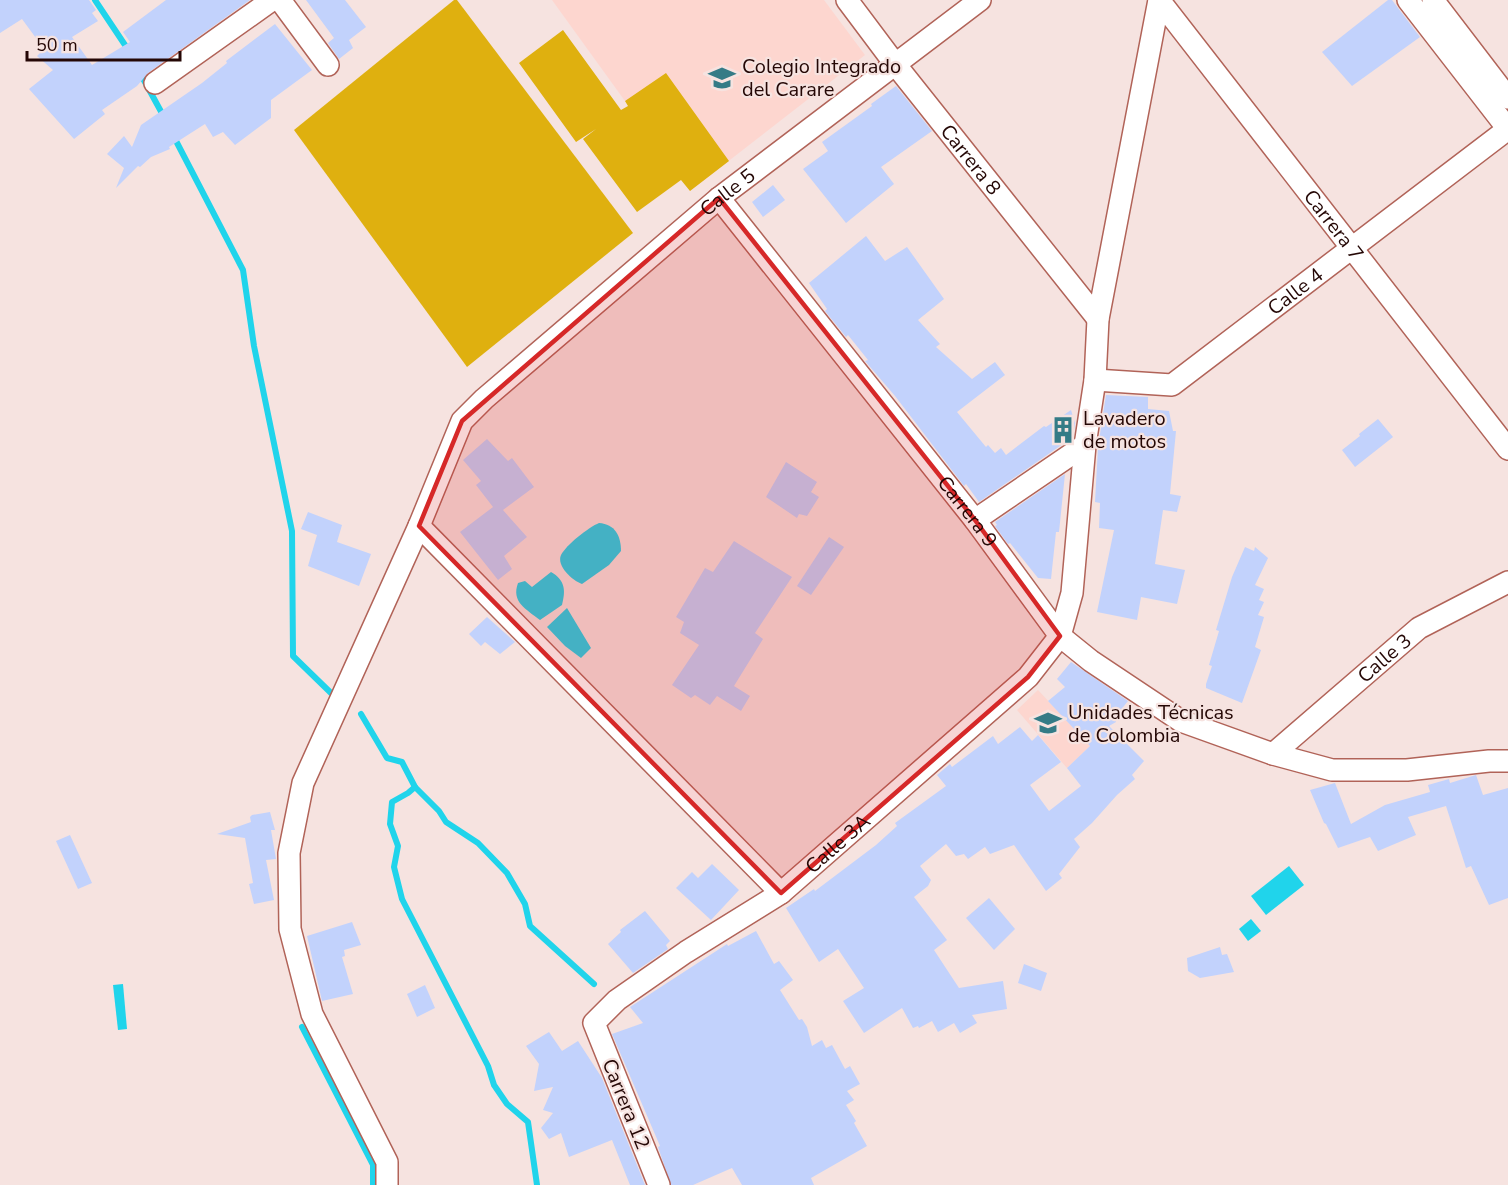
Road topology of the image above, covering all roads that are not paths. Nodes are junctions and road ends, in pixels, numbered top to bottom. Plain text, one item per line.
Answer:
1 (272, 0) edge
2 (280, 0) edge
3 (847, 0) edge
4 (980, 0) edge
5 (1159, 0) edge
6 (1408, 0) edge
7 (1433, 0) edge
8 (895, 64) junction
9 (328, 65) dead end
10 (155, 83) dead end
11 (1508, 98) edge
12 (1508, 129) edge
13 (719, 198) junction
14 (1351, 248) junction
15 (1098, 319) junction
16 (1095, 380) junction
17 (1085, 446) junction
18 (1508, 449) edge
19 (975, 520) junction
20 (419, 526) junction
21 (1508, 582) edge
22 (1059, 636) junction
23 (1273, 754) junction
24 (1508, 761) edge
25 (781, 893) junction
26 (594, 1023) joint
27 (387, 1185) edge
28 (659, 1185) edge

1 - 10 street
2 - 9 street
3 - 8 street, Carrera 8
4 - 8 street, Calle 5
5 - 14 street, Carrera 7
5 - 15 street
6 - 12 street
7 - 11 street
8 - 13 street, Calle 5
8 - 15 street, Carrera 8
12 - 14 street, Calle 4
13 - 19 street, Carrera 9
13 - 20 street, Calle 5
14 - 16 street, Calle 4
14 - 18 street, Carrera 7
15 - 16 street
16 - 17 street
17 - 19 street
17 - 22 street
19 - 22 street, Carrera 9
20 - 25 street
20 - 27 street, Calle 5
21 - 23 street, Calle 3
22 - 23 street, Carrera 9
22 - 25 street, Calle 3A
23 - 24 street, Carrera 9
25 - 26 street, Calle 3A
26 - 28 street, Carrera 12

